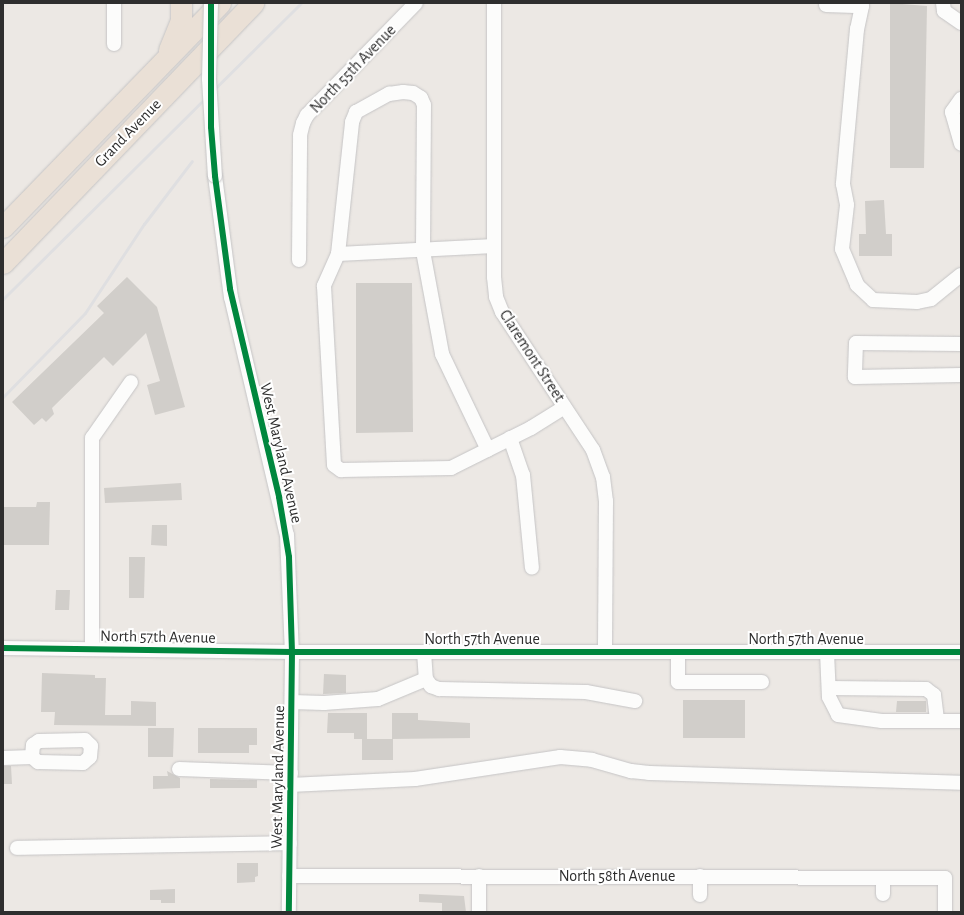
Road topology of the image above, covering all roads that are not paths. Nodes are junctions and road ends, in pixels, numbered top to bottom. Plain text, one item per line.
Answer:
1 (114, 3) edge
2 (211, 3) edge
3 (220, 3) edge
4 (253, 3) edge
5 (416, 3) edge
6 (494, 3) edge
7 (943, 3) edge
8 (181, 4) edge
9 (826, 5) dead end
10 (961, 22) edge
11 (114, 44) dead end
12 (158, 67) junction
13 (961, 99) edge
14 (961, 144) edge
15 (3, 227) edge
16 (494, 246) junction
17 (423, 251) junction
18 (338, 254) junction
19 (299, 260) dead end
20 (3, 263) edge
21 (961, 275) edge
22 (961, 344) edge
23 (961, 375) edge
24 (131, 382) dead end
25 (564, 407) junction
26 (510, 438) junction
27 (488, 450) junction
28 (532, 568) dead end
29 (3, 648) edge
30 (92, 649) junction
31 (292, 652) junction
32 (424, 652) junction
33 (605, 652) junction
34 (678, 652) junction
35 (827, 652) junction
36 (961, 652) edge
37 (426, 679) junction
38 (762, 682) dead end
39 (828, 688) junction
40 (635, 701) dead end
41 (292, 702) junction
42 (937, 721) junction
43 (961, 721) edge
44 (32, 757) dead end
45 (3, 758) edge
46 (179, 769) dead end
47 (291, 779) junction
48 (961, 783) edge
49 (290, 843) junction
50 (17, 848) dead end
51 (289, 876) junction
52 (479, 876) junction
53 (700, 876) junction
54 (883, 878) junction
55 (883, 894) dead end
56 (700, 895) dead end
57 (289, 912) edge
58 (479, 912) edge
59 (945, 912) edge

1 - 11 street
2 - 31 street, West Maryland Avenue, bridge
3 - 12 highway, Grand Avenue
4 - 20 highway, Grand Avenue
5 - 19 street, North 55th Avenue
6 - 16 street, Claremont Street
7 - 10 street
8 - 12 highway
9 - 21 street
12 - 15 highway, Grand Avenue
13 - 14 street
16 - 17 street
16 - 25 street, Claremont Street
17 - 18 street
17 - 18 street
17 - 27 street
18 - 27 street
22 - 23 street
24 - 30 street
25 - 26 street
25 - 33 street, Claremont Street
26 - 27 street
26 - 28 street
29 - 30 street, North 57th Avenue
30 - 31 street, North 57th Avenue
31 - 32 street, North 57th Avenue
31 - 41 street, West Maryland Avenue
32 - 33 street, North 57th Avenue
32 - 37 street
33 - 34 street, North 57th Avenue
34 - 35 street, North 57th Avenue
34 - 38 street
35 - 36 street, North 57th Avenue
35 - 39 street
37 - 40 street
37 - 41 street
39 - 42 street
39 - 42 street
41 - 47 street, West Maryland Avenue
42 - 43 street
44 - 45 street
46 - 47 street
47 - 48 street
47 - 49 street, West Maryland Avenue
49 - 50 street
49 - 51 street, West Maryland Avenue
51 - 52 street, North 58th Avenue
51 - 57 street, West Maryland Avenue
52 - 53 street, North 58th Avenue
52 - 58 street
53 - 54 street, North 58th Avenue
53 - 56 street
54 - 55 street
54 - 59 street, North 58th Avenue

